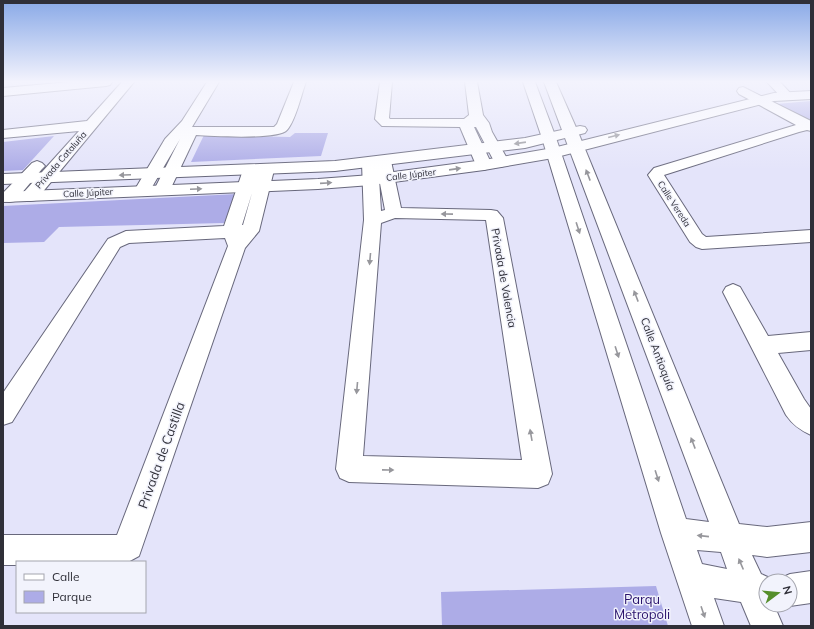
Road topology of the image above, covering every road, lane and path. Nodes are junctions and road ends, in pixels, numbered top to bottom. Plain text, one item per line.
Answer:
1 (103, 111) edge
2 (196, 111) edge
3 (289, 111) edge
4 (383, 111) edge
5 (474, 111) edge
6 (539, 111) edge
7 (567, 111) edge
8 (682, 111) edge
9 (773, 111) edge
10 (475, 121) junction
11 (92, 125) junction
12 (71, 127) junction
13 (805, 127) edge
14 (186, 129) junction
15 (3, 134) edge
16 (580, 135) junction
17 (551, 145) junction
18 (493, 147) junction
19 (476, 149) junction
20 (376, 162) junction
21 (501, 162) junction
22 (484, 165) junction
23 (258, 170) junction
24 (171, 173) junction
25 (152, 174) junction
26 (26, 178) junction
27 (46, 178) junction
28 (3, 179) edge
29 (379, 179) junction
30 (262, 186) junction
31 (245, 187) junction
32 (162, 190) junction
33 (142, 191) junction
34 (30, 196) junction
35 (6, 197) edge
36 (394, 213) junction
37 (373, 220) junction
38 (811, 236) edge
39 (239, 237) junction
40 (733, 292) dead end
41 (811, 341) edge
42 (762, 346) junction
43 (3, 414) edge
44 (803, 415) edge
45 (676, 533) junction
46 (811, 537) edge
47 (730, 538) junction
48 (3, 550) edge
49 (691, 578) junction
50 (811, 587) edge
51 (758, 589) edge
52 (798, 589) edge
53 (764, 613) edge
54 (708, 626) edge
55 (767, 626) edge

1 - 11 street, Privada Cataluña
2 - 14 street
3 - 14 street
4 - 10 street
5 - 10 street
6 - 17 street
7 - 16 street, Calle Antioquía
16 -> 8 main road, Calle Júpiter
9 - 13 street, Calle Vereda
10 - 18 street
10 - 19 street
11 - 12 street, Privada Cataluña
11 - 27 street, Privada Cataluña
12 - 15 street, Privada Cataluña
12 - 26 street, Privada Cataluña
13 - 38 street, Calle Vereda
14 - 24 street
14 - 25 street
16 - 17 main road, Calle Júpiter
47 -> 16 street, Calle Antioquía
17 -> 18 main road, Calle Júpiter
17 - 21 main road, Calle Júpiter
17 -> 45 street
18 - 19 main road, Calle Júpiter
18 - 21 street
19 - 20 main road, Calle Júpiter
19 - 22 street
20 - 23 main road, Calle Júpiter
20 - 29 street
21 - 22 main road, Calle Júpiter
29 -> 22 main road, Calle Júpiter
23 - 24 main road, Calle Júpiter
23 - 30 street, Privada de Castilla
23 - 31 street, Privada de Castilla
24 - 25 main road, Calle Júpiter
24 - 32 street
25 -> 27 main road, Calle Júpiter
25 - 33 street
26 - 27 main road, Calle Júpiter
26 - 28 main road, Calle Júpiter
26 - 35 street, Privada Cataluña
27 - 34 street, Privada Cataluña
30 -> 29 main road, Calle Júpiter
29 - 36 street
29 - 37 street
30 - 31 main road, Calle Júpiter
30 - 39 street, Privada de Castilla
32 -> 31 main road, Calle Júpiter
31 - 39 street, Privada de Castilla
32 - 33 main road, Calle Júpiter
33 - 34 main road, Calle Júpiter
34 - 35 main road, Calle Júpiter
36 - 37 street, Privada de Valencia
37 -> 36 street, Privada de Valencia
39 - 43 street
39 - 48 street, Privada de Castilla
40 - 42 street
41 - 42 street
42 - 44 street
47 -> 45 street
45 - 49 street
46 - 47 street
51 -> 47 street, Calle Antioquía
49 - 51 street
49 -> 54 street
50 - 52 street
53 - 55 street, Calle Antioquía

